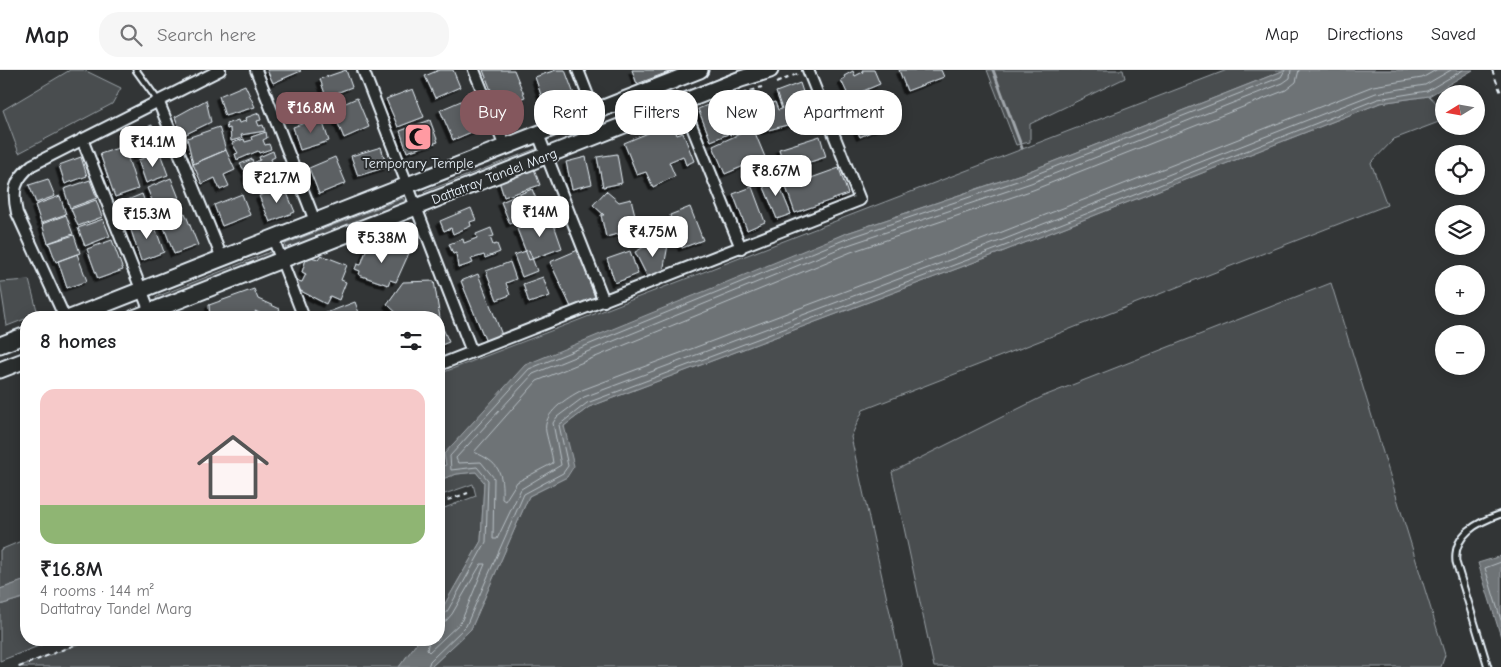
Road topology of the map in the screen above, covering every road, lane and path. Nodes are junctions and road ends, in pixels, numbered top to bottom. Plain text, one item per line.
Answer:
1 (136, 70) edge
2 (220, 70) edge
3 (256, 70) edge
4 (363, 70) edge
5 (474, 70) edge
6 (578, 70) edge
7 (700, 70) edge
8 (770, 70) edge
9 (808, 70) edge
10 (1492, 70) edge
11 (586, 90) edge
12 (1501, 93) edge
13 (698, 96) edge
14 (159, 103) junction
15 (605, 108) edge
16 (615, 128) edge
17 (535, 135) edge
18 (538, 135) edge
19 (695, 135) edge
20 (82, 139) junction
21 (505, 147) junction
22 (547, 155) junction
23 (406, 185) junction
24 (415, 207) junction
25 (315, 221) junction
26 (273, 238) junction
27 (741, 248) junction
28 (222, 258) junction
29 (282, 260) junction
30 (142, 290) junction
31 (604, 301) junction
32 (62, 311) edge
33 (88, 311) edge
34 (150, 311) edge
35 (158, 311) edge
36 (301, 311) edge
37 (20, 337) edge
38 (0, 345) edge
39 (472, 352) junction
40 (20, 362) edge
41 (445, 363) edge
42 (0, 370) edge
43 (468, 493) dead end
44 (445, 501) edge
45 (1501, 514) edge
46 (72, 646) edge
47 (19, 667) edge
48 (1488, 667) edge

1 - 14 lane
2 - 14 street
3 - 25 street
4 - 23 street
5 - 21 street
6 - 11 street
7 - 15 main road, Dattatray Tandel Marg
8 - 13 main road, Dattatray Tandel Marg
9 - 27 street
10 - 12 path
14 - 20 street
14 - 28 street
16 - 22 main road, Dattatray Tandel Marg
17 - 21 main road, Dattatray Tandel Marg
18 - 22 street
19 - 27 street
20 - 30 street
20 - 32 street
21 - 23 main road, Dattatray Tandel Marg
22 - 24 main road, Dattatray Tandel Marg
22 - 31 street
23 - 24 street
23 - 25 main road, Dattatray Tandel Marg
24 - 29 main road, Dattatray Tandel Marg
24 - 39 street
25 - 26 main road, Dattatray Tandel Marg
26 - 28 main road, Dattatray Tandel Marg
26 - 29 street
27 - 31 street
28 - 30 main road, Dattatray Tandel Marg
29 - 35 main road, Dattatray Tandel Marg
29 - 36 street
30 - 33 main road, Dattatray Tandel Marg
30 - 34 street
31 - 39 street
37 - 38 main road
39 - 41 street
40 - 42 main road
43 - 44 path
45 - 48 lane
46 - 47 path

